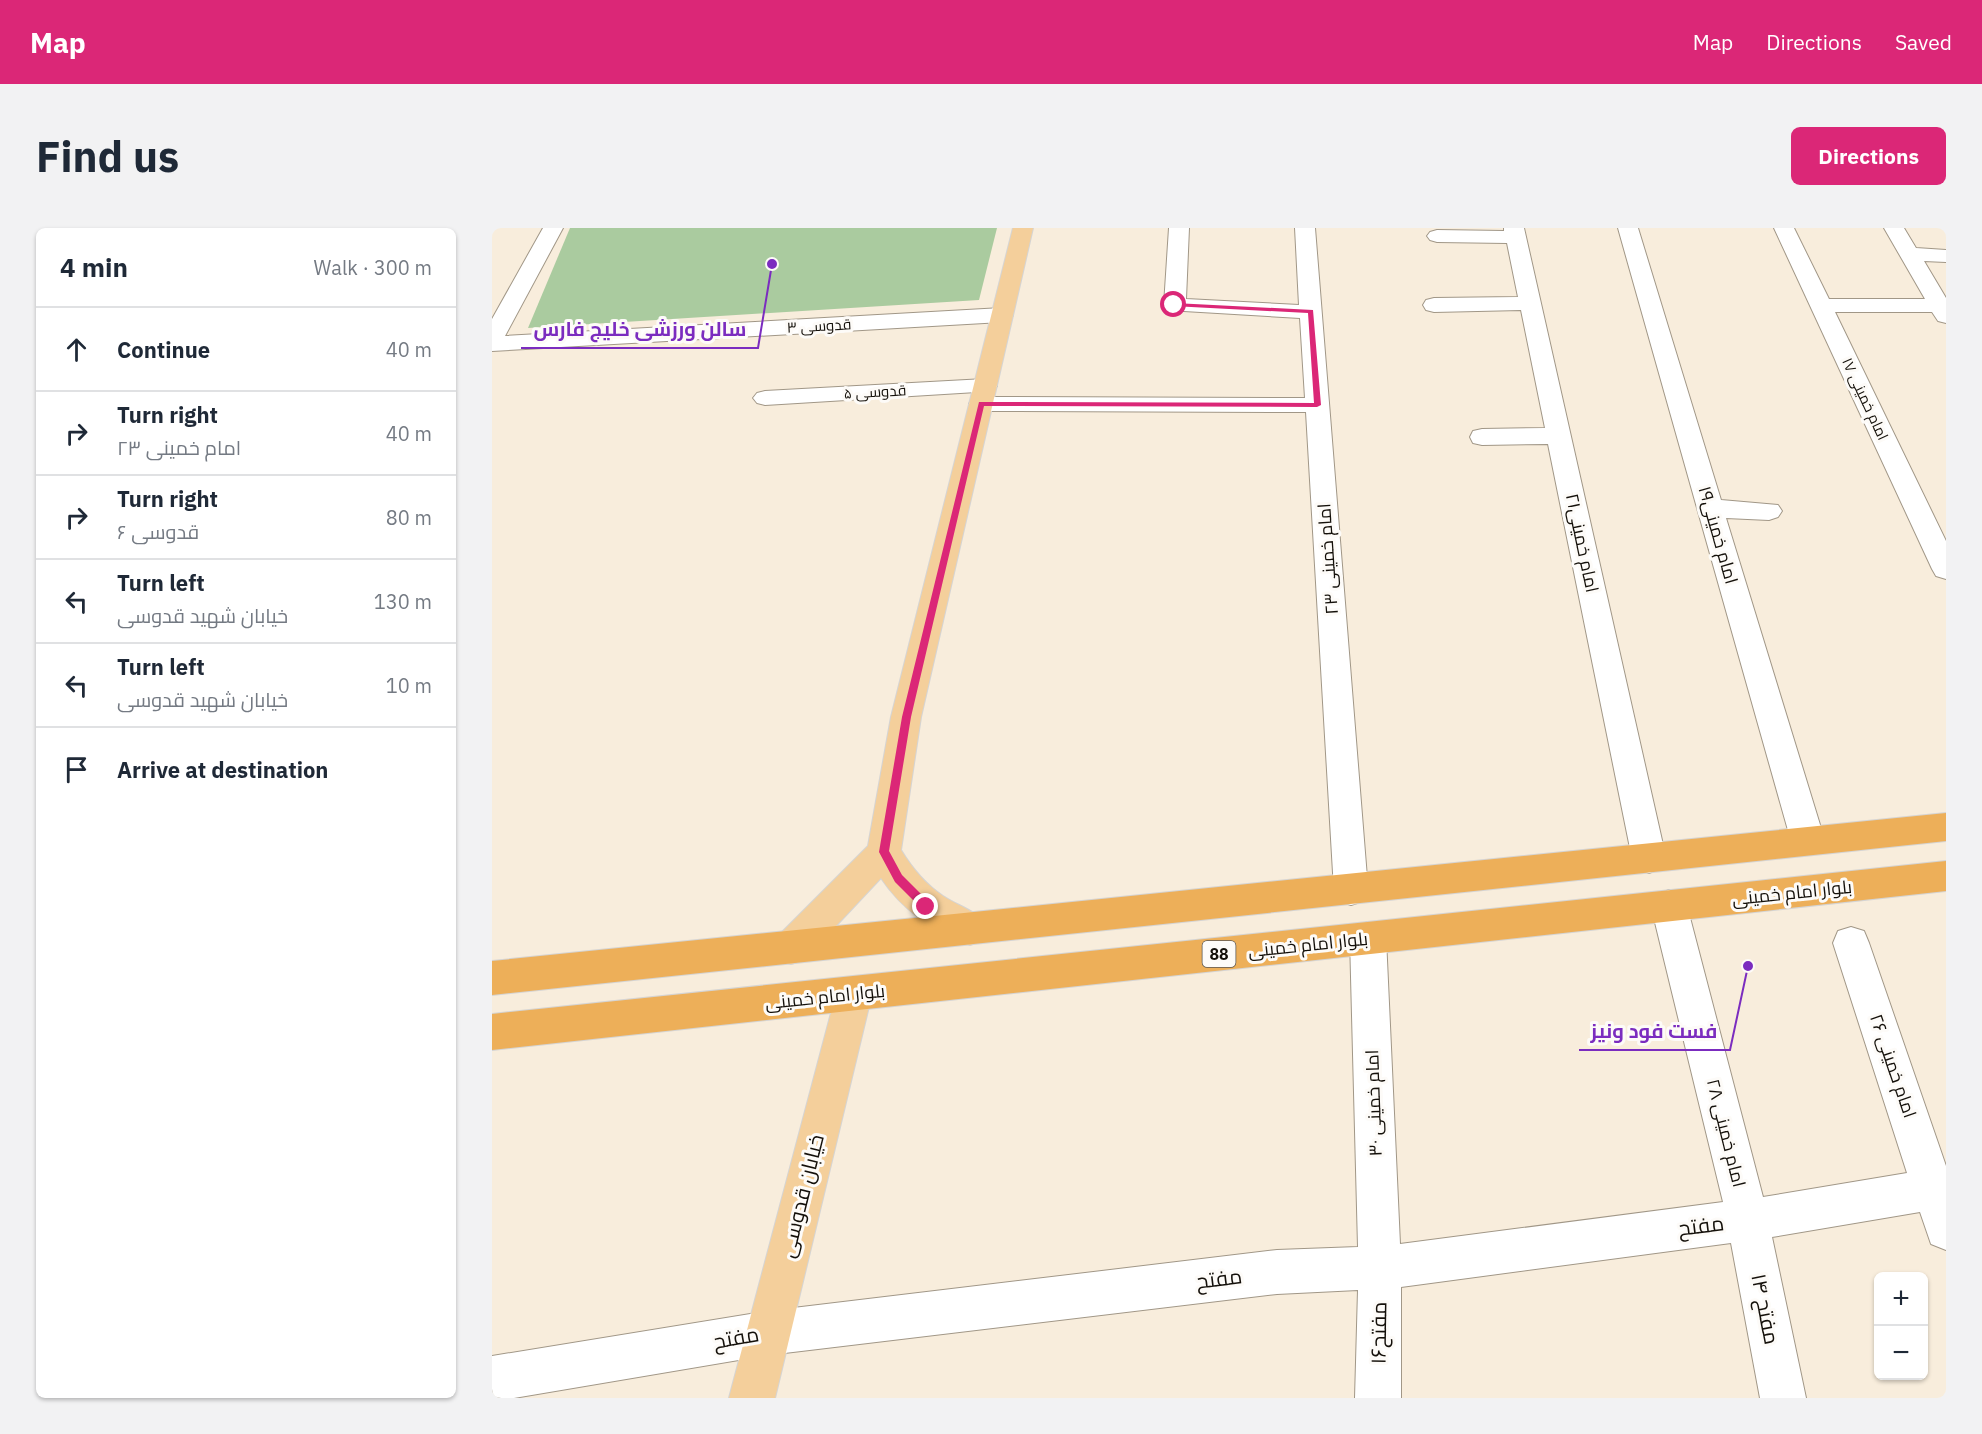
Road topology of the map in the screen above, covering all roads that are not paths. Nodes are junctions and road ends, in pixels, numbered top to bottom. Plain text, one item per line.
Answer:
1 (553, 228) edge
2 (1023, 228) edge
3 (1179, 228) edge
4 (1305, 228) edge
5 (1628, 228) edge
6 (1784, 228) edge
7 (1894, 228) edge
8 (1515, 232) edge
9 (1437, 236) dead end
10 (1910, 254) junction
11 (1946, 256) edge
12 (1530, 303) junction
13 (1434, 305) dead end
14 (1821, 306) junction
15 (1944, 309) edge
16 (1311, 312) junction
17 (1002, 315) junction
18 (492, 339) edge
19 (492, 345) edge
20 (983, 395) junction
21 (765, 398) dead end
22 (1317, 405) junction
23 (1558, 436) junction
24 (1482, 437) dead end
25 (1710, 508) junction
26 (1769, 511) dead end
27 (1946, 569) edge
28 (1946, 827) edge
29 (1808, 842) junction
30 (884, 852) junction
31 (1649, 858) junction
32 (1946, 876) edge
33 (1351, 890) junction
34 (1669, 906) junction
35 (970, 929) junction
36 (1368, 938) junction
37 (1851, 943) dead end
38 (791, 948) junction
39 (492, 978) edge
40 (854, 994) junction
41 (492, 1032) edge
42 (1940, 1188) edge
43 (1748, 1220) junction
44 (1946, 1229) edge
45 (1380, 1268) junction
46 (768, 1333) junction
47 (492, 1379) edge
48 (752, 1398) edge
49 (1378, 1398) edge
50 (1783, 1398) edge

1 - 18 street
2 - 17 main road
3 - 16 street
4 - 16 street, امام خمینی ۲۳
5 - 25 street, امام خمینی۱۹
6 - 14 street, امام خمینی ۱۷
7 - 10 street
8 - 9 street
8 - 12 street, امام خمینی۲۱
10 - 11 street
10 - 15 street
12 - 13 street
12 - 23 street, امام خمینی۲۱
14 - 15 street
14 - 27 street, امام خمینی ۱۷
16 - 22 street, امام خمینی ۲۳
17 - 19 street, قدوسی ۳
17 - 20 main road
20 - 21 street, قدوسی ۵
20 - 22 street, قدوسی ۵
20 - 30 main road
22 - 33 street, امام خمینی ۲۳
23 - 24 street
23 - 31 street, امام خمینی۲۱
25 - 26 street
25 - 29 street, امام خمینی۱۹
28 - 29 highway
29 - 31 highway
30 - 35 main road
30 - 38 main road
31 - 33 highway
32 - 34 highway, بلوار امام خمینی / 88
33 - 35 highway
34 - 36 highway, بلوار امام خمینی / 88
34 - 43 street, امام خمینی ۲۸
35 - 38 highway
36 - 40 highway, بلوار امام خمینی / 88
36 - 45 street, امام خمینی ۳۰
37 - 42 street, امام خمینی ۲۶
38 - 39 highway
40 - 41 highway, بلوار امام خمینی / 88
40 - 46 main road, خیابان قدوسی
42 - 43 street, مفتح
42 - 44 street, امام خمینی ۲۶
43 - 45 street, مفتح
43 - 50 street, مفتح ۱۴
45 - 46 street, مفتح
45 - 49 street, مفتح۱۶
46 - 47 street, مفتح
46 - 48 main road, خیابان قدوسی

